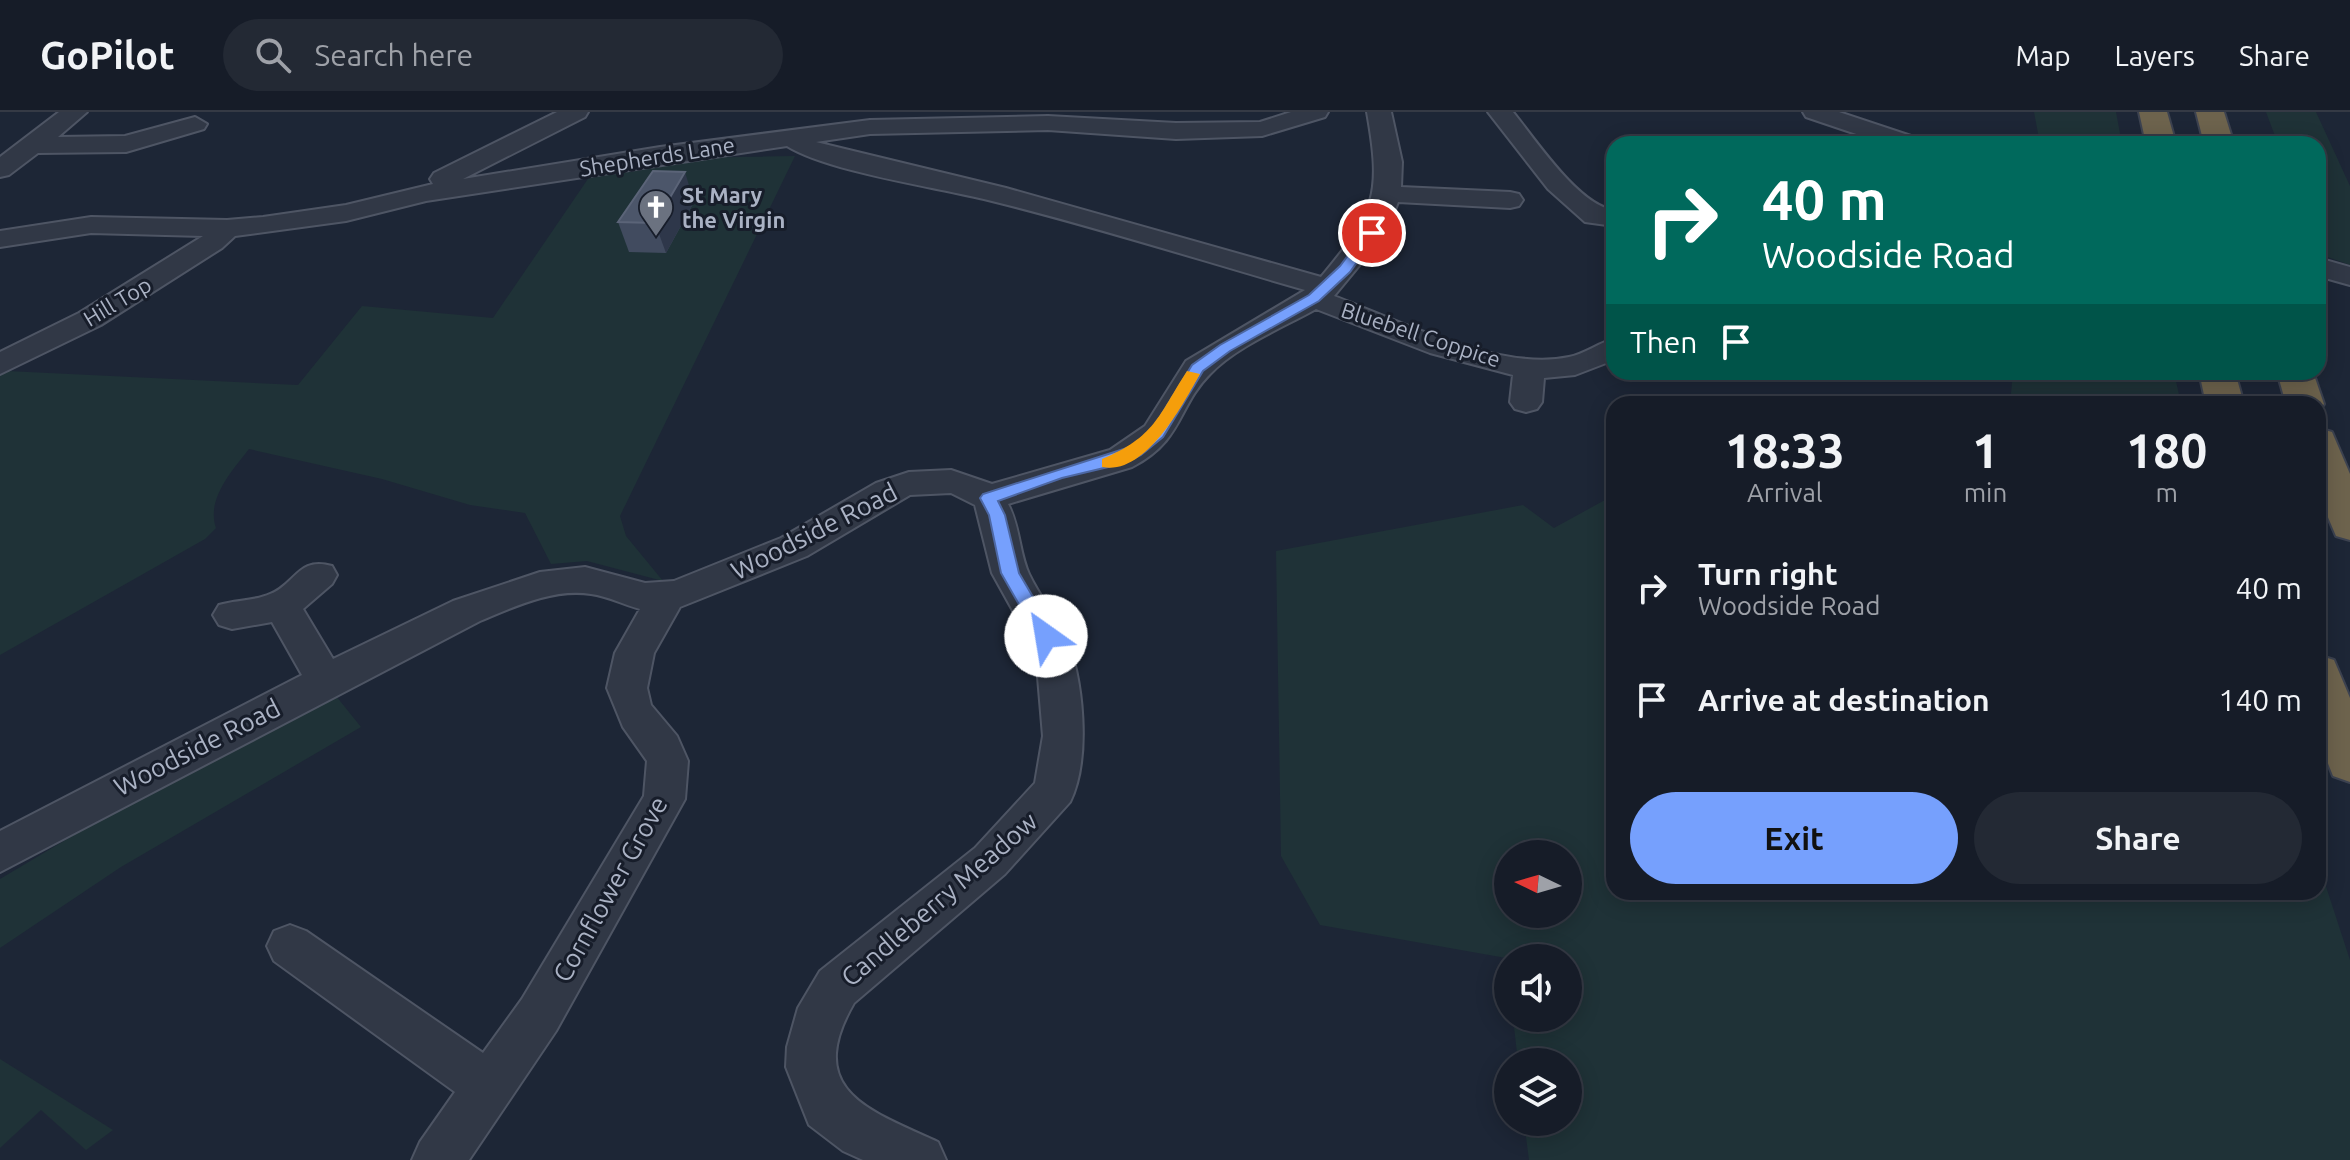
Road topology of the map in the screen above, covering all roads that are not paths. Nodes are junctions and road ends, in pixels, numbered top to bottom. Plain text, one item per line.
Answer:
1 (75, 112) edge
2 (576, 112) edge
3 (1316, 112) edge
4 (1378, 112) edge
5 (1500, 112) edge
6 (1815, 112) edge
7 (2153, 112) edge
8 (2210, 112) edge
9 (1258, 120) edge
10 (195, 124) dead end
11 (791, 136) junction
12 (1887, 136) edge
13 (2159, 136) edge
14 (2217, 136) edge
15 (30, 145) junction
16 (0, 169) edge
17 (426, 193) junction
18 (1388, 194) junction
19 (1510, 200) dead end
20 (1606, 217) edge
21 (227, 228) junction
22 (0, 239) edge
23 (2326, 269) edge
24 (2350, 276) edge
25 (1320, 293) junction
26 (1606, 351) edge
27 (0, 364) edge
28 (1529, 367) junction
29 (1526, 402) dead end
30 (2326, 462) edge
31 (988, 498) junction
32 (2350, 526) edge
33 (319, 575) dead end
34 (666, 598) junction
35 (282, 606) junction
36 (232, 615) dead end
37 (326, 681) junction
38 (2326, 694) edge
39 (2350, 762) edge
40 (0, 853) edge
41 (290, 946) dead end
42 (488, 1086) junction
43 (438, 1160) edge
44 (920, 1160) edge

1 - 15 street
2 - 17 street
3 - 9 street, Shepherds Lane
4 - 18 street
5 - 20 street
6 - 12 street
7 - 13 highway
8 - 14 highway
9 - 11 street, Shepherds Lane
10 - 15 street
11 - 17 street, Shepherds Lane
11 - 25 street, Bluebell Coppice
15 - 16 street
17 - 21 street, Shepherds Lane
18 - 19 street
18 - 25 street
21 - 22 street, Shepherds Lane
21 - 27 street, Hill Top
23 - 24 street
25 - 28 street, Bluebell Coppice
25 - 31 street
26 - 28 street, Bluebell Coppice
28 - 29 street, Bluebell Coppice
30 - 32 highway
31 - 34 street, Woodside Road
31 - 44 street, Candleberry Meadow
33 - 35 street
34 - 37 street, Woodside Road
34 - 42 street, Cornflower Grove
35 - 36 street
35 - 37 street
37 - 40 street, Woodside Road
38 - 39 highway
41 - 42 street
42 - 43 street, Cornflower Grove

